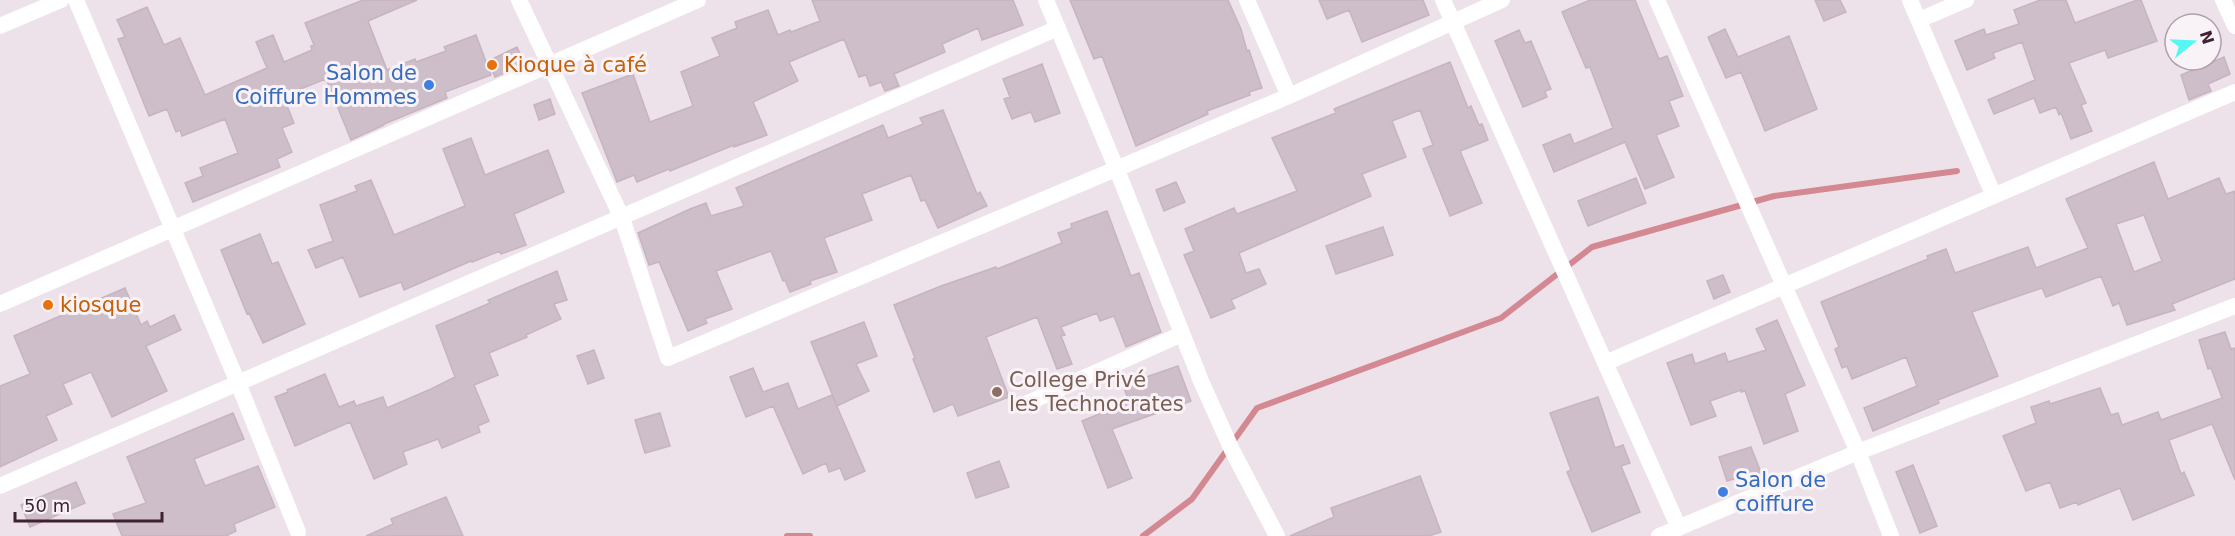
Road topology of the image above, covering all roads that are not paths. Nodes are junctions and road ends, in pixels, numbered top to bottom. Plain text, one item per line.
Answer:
1 (61, 0) edge
2 (76, 0) edge
3 (519, 0) edge
4 (698, 0) edge
5 (1046, 0) edge
6 (1246, 0) edge
7 (1443, 0) edge
8 (1502, 0) edge
9 (1657, 0) edge
10 (1910, 0) edge
11 (1966, 0) edge
12 (2223, 0) edge
13 (1919, 20) junction
14 (1453, 22) junction
15 (0, 26) edge
16 (2235, 26) edge
17 (1058, 28) junction
18 (548, 64) junction
19 (2235, 92) edge
20 (1289, 96) junction
21 (1117, 170) junction
22 (1994, 196) junction
23 (622, 218) junction
24 (173, 230) junction
25 (1785, 287) junction
26 (0, 304) edge
27 (2235, 306) edge
28 (1182, 334) junction
29 (1605, 363) junction
30 (238, 383) junction
31 (1023, 405) dead end
32 (1858, 452) junction
33 (0, 486) edge
34 (1679, 528) junction
35 (298, 532) dead end
36 (1278, 536) edge
37 (1659, 536) edge
38 (1891, 536) edge

1 - 15 street
2 - 24 street
3 - 18 street
4 - 18 street
5 - 17 street
6 - 20 street
7 - 14 street
8 - 14 street
9 - 25 street
10 - 13 street
11 - 13 street
12 - 16 street
13 - 22 street
14 - 20 street
14 - 29 street
17 - 21 street
17 - 23 street
18 - 23 street
18 - 24 street
19 - 22 street
20 - 21 street
21 - 23 street
21 - 28 street
22 - 25 street
23 - 30 street
24 - 26 street
24 - 30 street
25 - 29 street
25 - 32 street
27 - 32 street
28 - 31 street
28 - 36 street
29 - 34 street
30 - 33 street
30 - 35 street
32 - 34 street
32 - 38 street
34 - 37 street

